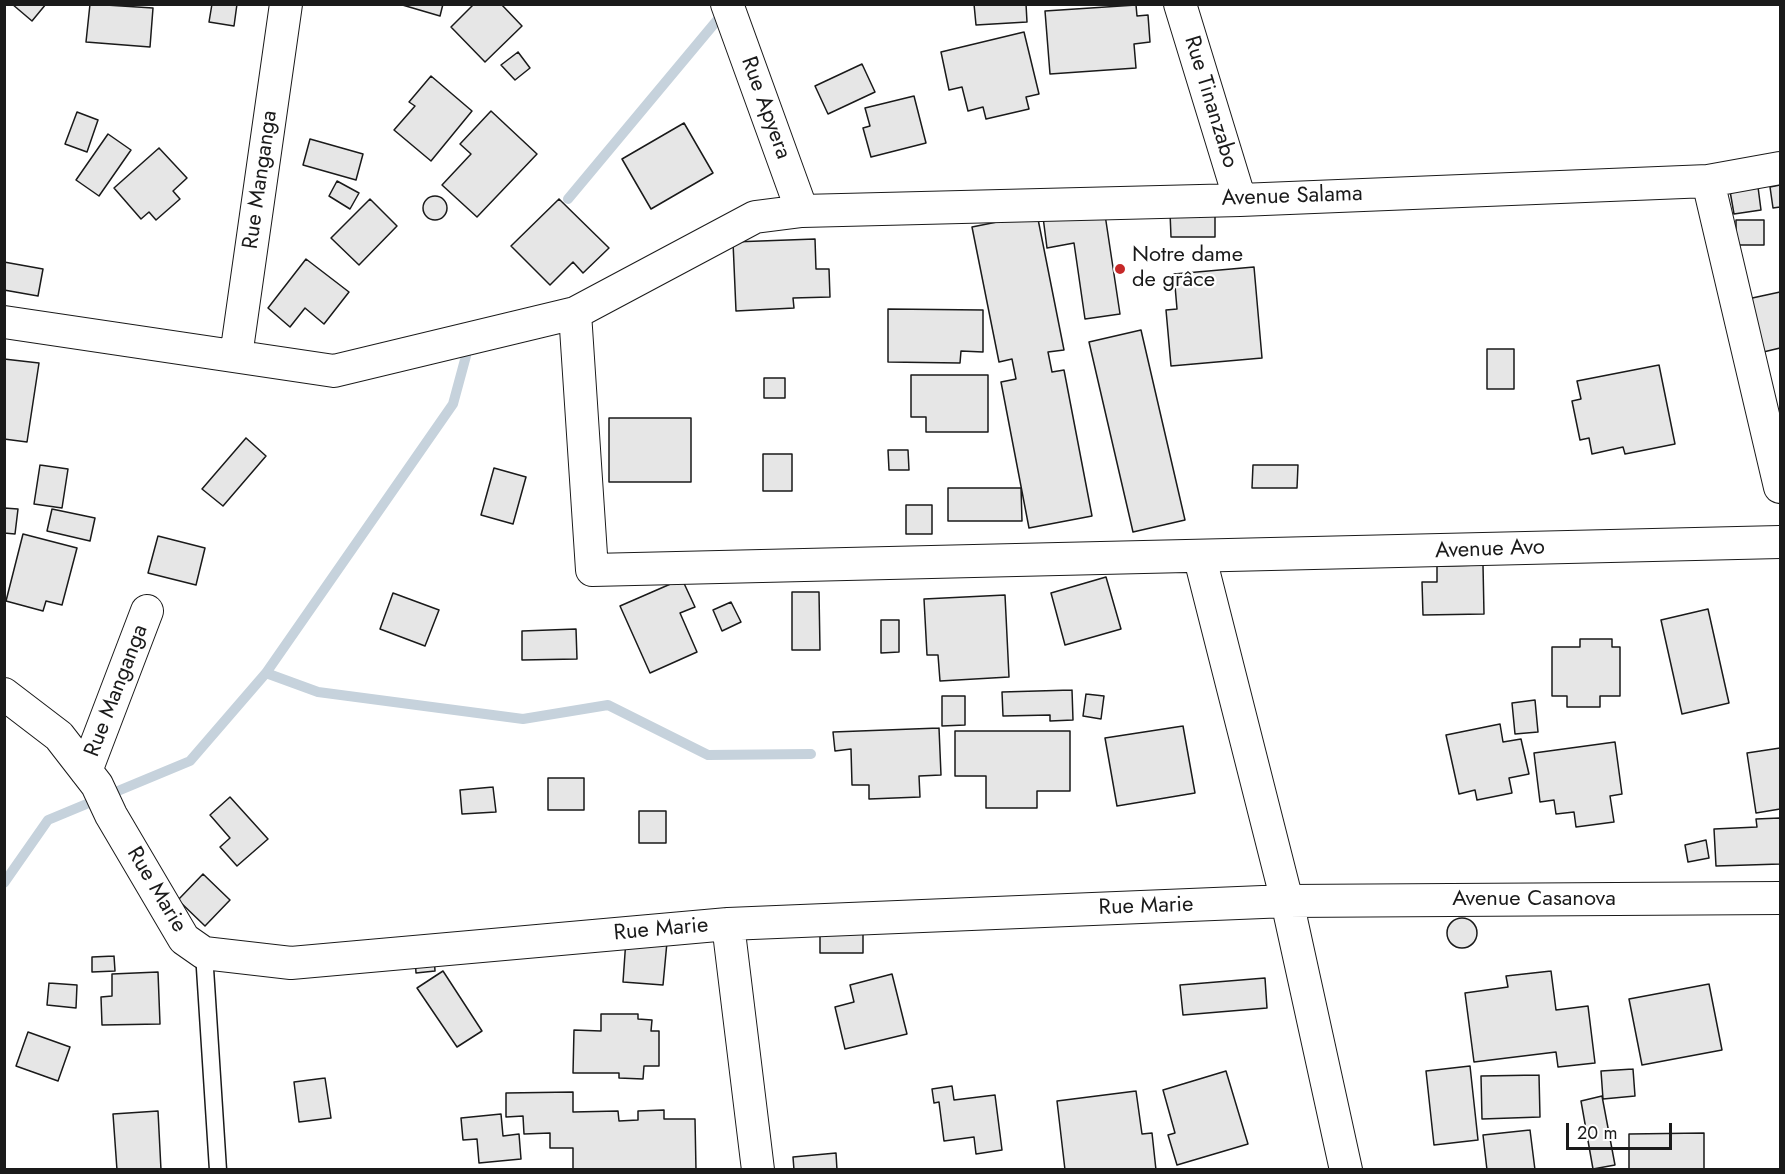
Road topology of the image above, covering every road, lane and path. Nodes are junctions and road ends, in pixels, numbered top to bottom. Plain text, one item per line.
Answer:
1 (286, 4) edge
2 (728, 4) edge
3 (1180, 4) edge
4 (1780, 168) edge
5 (1708, 181) junction
6 (1240, 200) junction
7 (802, 211) junction
8 (575, 313) junction
9 (4, 322) edge
10 (236, 356) junction
11 (1780, 487) edge
12 (1780, 542) edge
13 (1200, 558) junction
14 (147, 611) dead end
15 (4, 694) edge
16 (92, 778) junction
17 (1780, 898) edge
18 (1287, 901) junction
19 (728, 924) junction
20 (204, 953) junction
21 (218, 1170) edge
22 (758, 1170) edge
23 (1346, 1170) edge

1 - 10 street, Rue Manganga
2 - 7 street, Rue Apyera
3 - 6 street, Rue Tinanzabo
4 - 5 street, Avenue Salama
5 - 6 street, Avenue Salama
5 - 11 street
6 - 7 street, Avenue Salama
7 - 8 street, Avenue Salama
8 - 10 street, Avenue Salama
8 - 13 street, Avenue Avo
9 - 10 street, Avenue Salama
12 - 13 street, Avenue Avo
13 - 18 street
14 - 16 street, Rue Manganga
15 - 16 street, Rue Marie
16 - 20 street, Rue Marie
17 - 18 street, Avenue Casanova
18 - 19 street, Rue Marie
18 - 23 street
19 - 20 street, Rue Marie
19 - 22 street
20 - 21 lane

